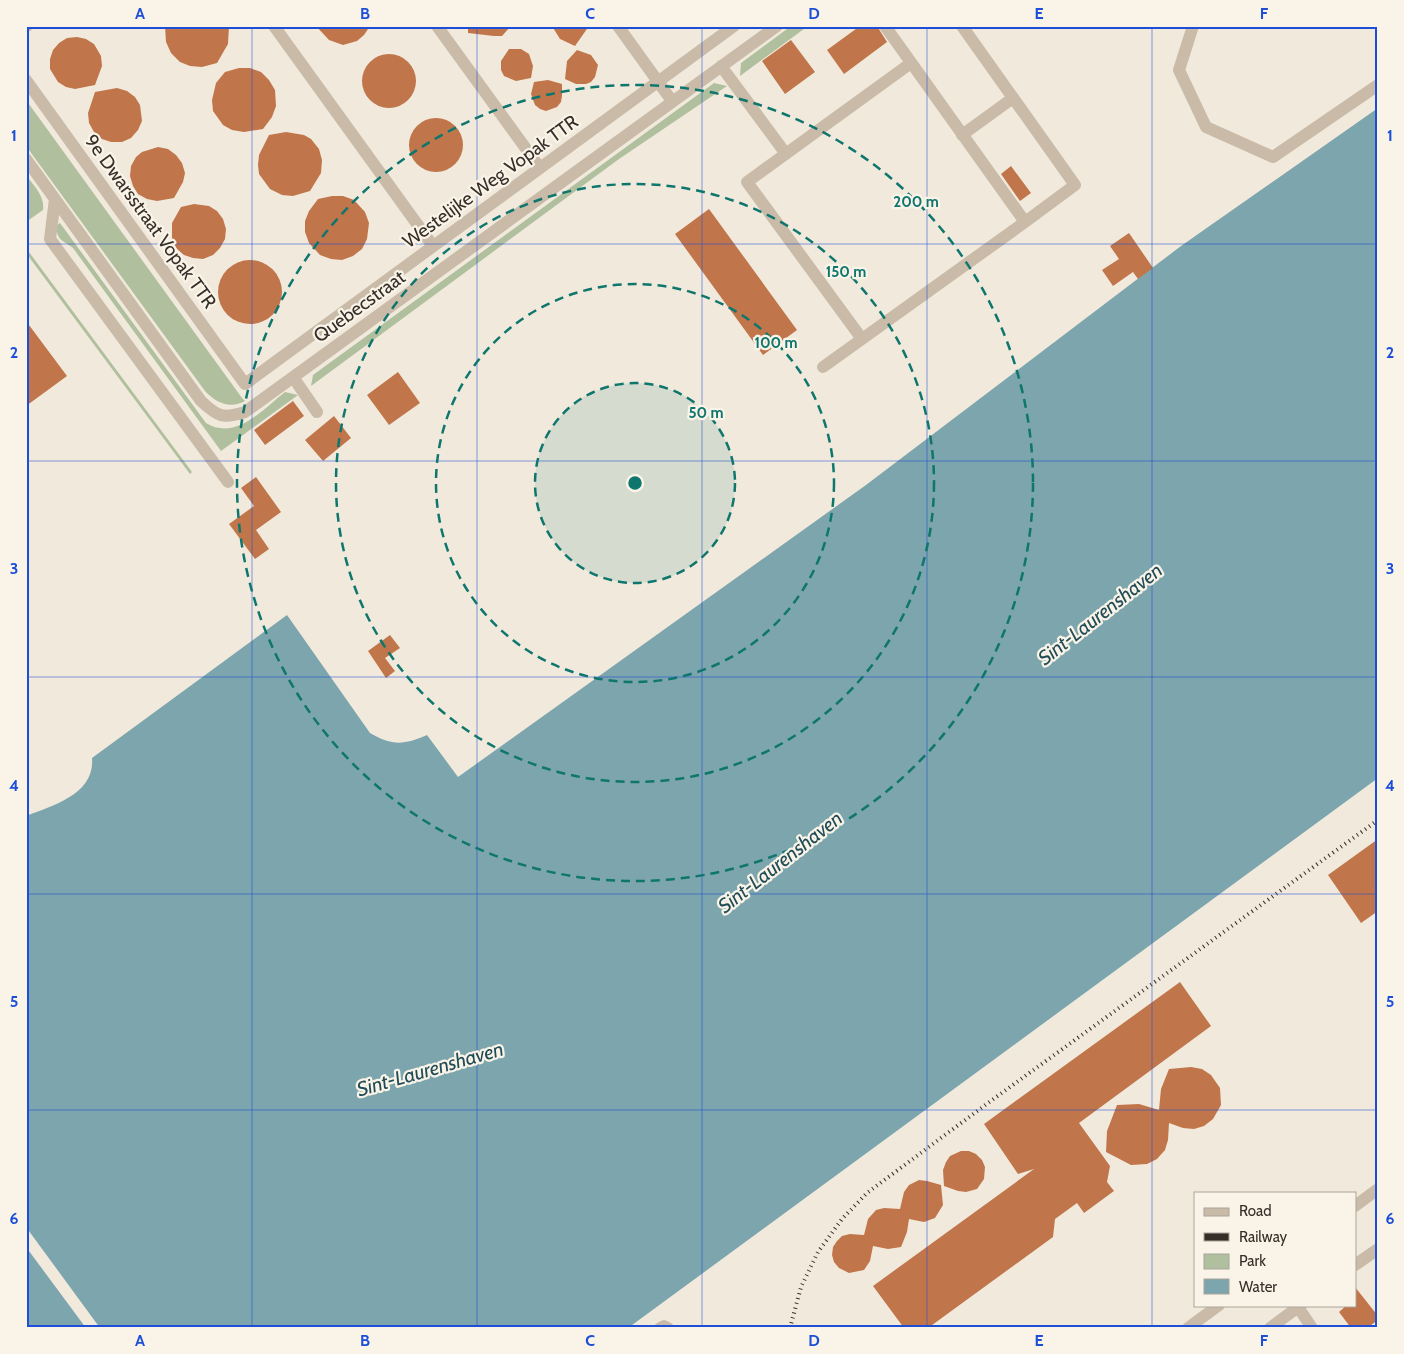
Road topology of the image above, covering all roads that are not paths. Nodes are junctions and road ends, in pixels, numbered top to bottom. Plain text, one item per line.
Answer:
1 (274, 26) edge
2 (437, 26) edge
3 (618, 26) edge
4 (734, 26) edge
5 (777, 26) edge
6 (885, 26) edge
7 (962, 26) edge
8 (1193, 26) edge
9 (911, 62) junction
10 (721, 66) junction
11 (26, 80) edge
12 (658, 81) junction
13 (1378, 85) edge
14 (1013, 98) junction
15 (672, 101) junction
16 (962, 134) junction
17 (786, 154) junction
18 (26, 159) edge
19 (540, 168) junction
20 (55, 199) junction
21 (1025, 222) junction
22 (434, 246) junction
23 (862, 339) junction
24 (823, 367) dead end
25 (293, 377) junction
26 (245, 384) joint
27 (318, 412) dead end
28 (228, 482) dead end
29 (1378, 1189) edge
30 (1356, 1205) edge
31 (1378, 1249) edge
32 (1356, 1264) edge
33 (1218, 1306) edge
34 (1300, 1306) edge
35 (660, 1328) edge
36 (668, 1328) edge
37 (1188, 1328) edge
38 (1270, 1328) edge
39 (1312, 1328) edge

1 - 22 street
2 - 19 street
3 - 12 street
4 - 12 street, Westelijke Weg Vopak TTR
5 - 10 street, Quebecstraat
6 - 9 street
7 - 14 street
8 - 13 street
9 - 16 street
9 - 17 street
10 - 15 street, Quebecstraat
10 - 17 street
11 - 26 street, 9e Dwarsstraat Vopak TTR
12 - 15 street
12 - 19 street, Westelijke Weg Vopak TTR
14 - 16 street
14 - 21 street
15 - 25 street, Quebecstraat
16 - 21 street
17 - 23 street
18 - 20 street, Quebecstraat
19 - 22 street, Westelijke Weg Vopak TTR
20 - 25 street, Quebecstraat
20 - 28 street
21 - 23 street
22 - 26 street, Westelijke Weg Vopak TTR
23 - 24 street
25 - 27 street
29 - 30 street
31 - 32 street
33 - 37 street
34 - 38 street
34 - 39 street
35 - 36 street

